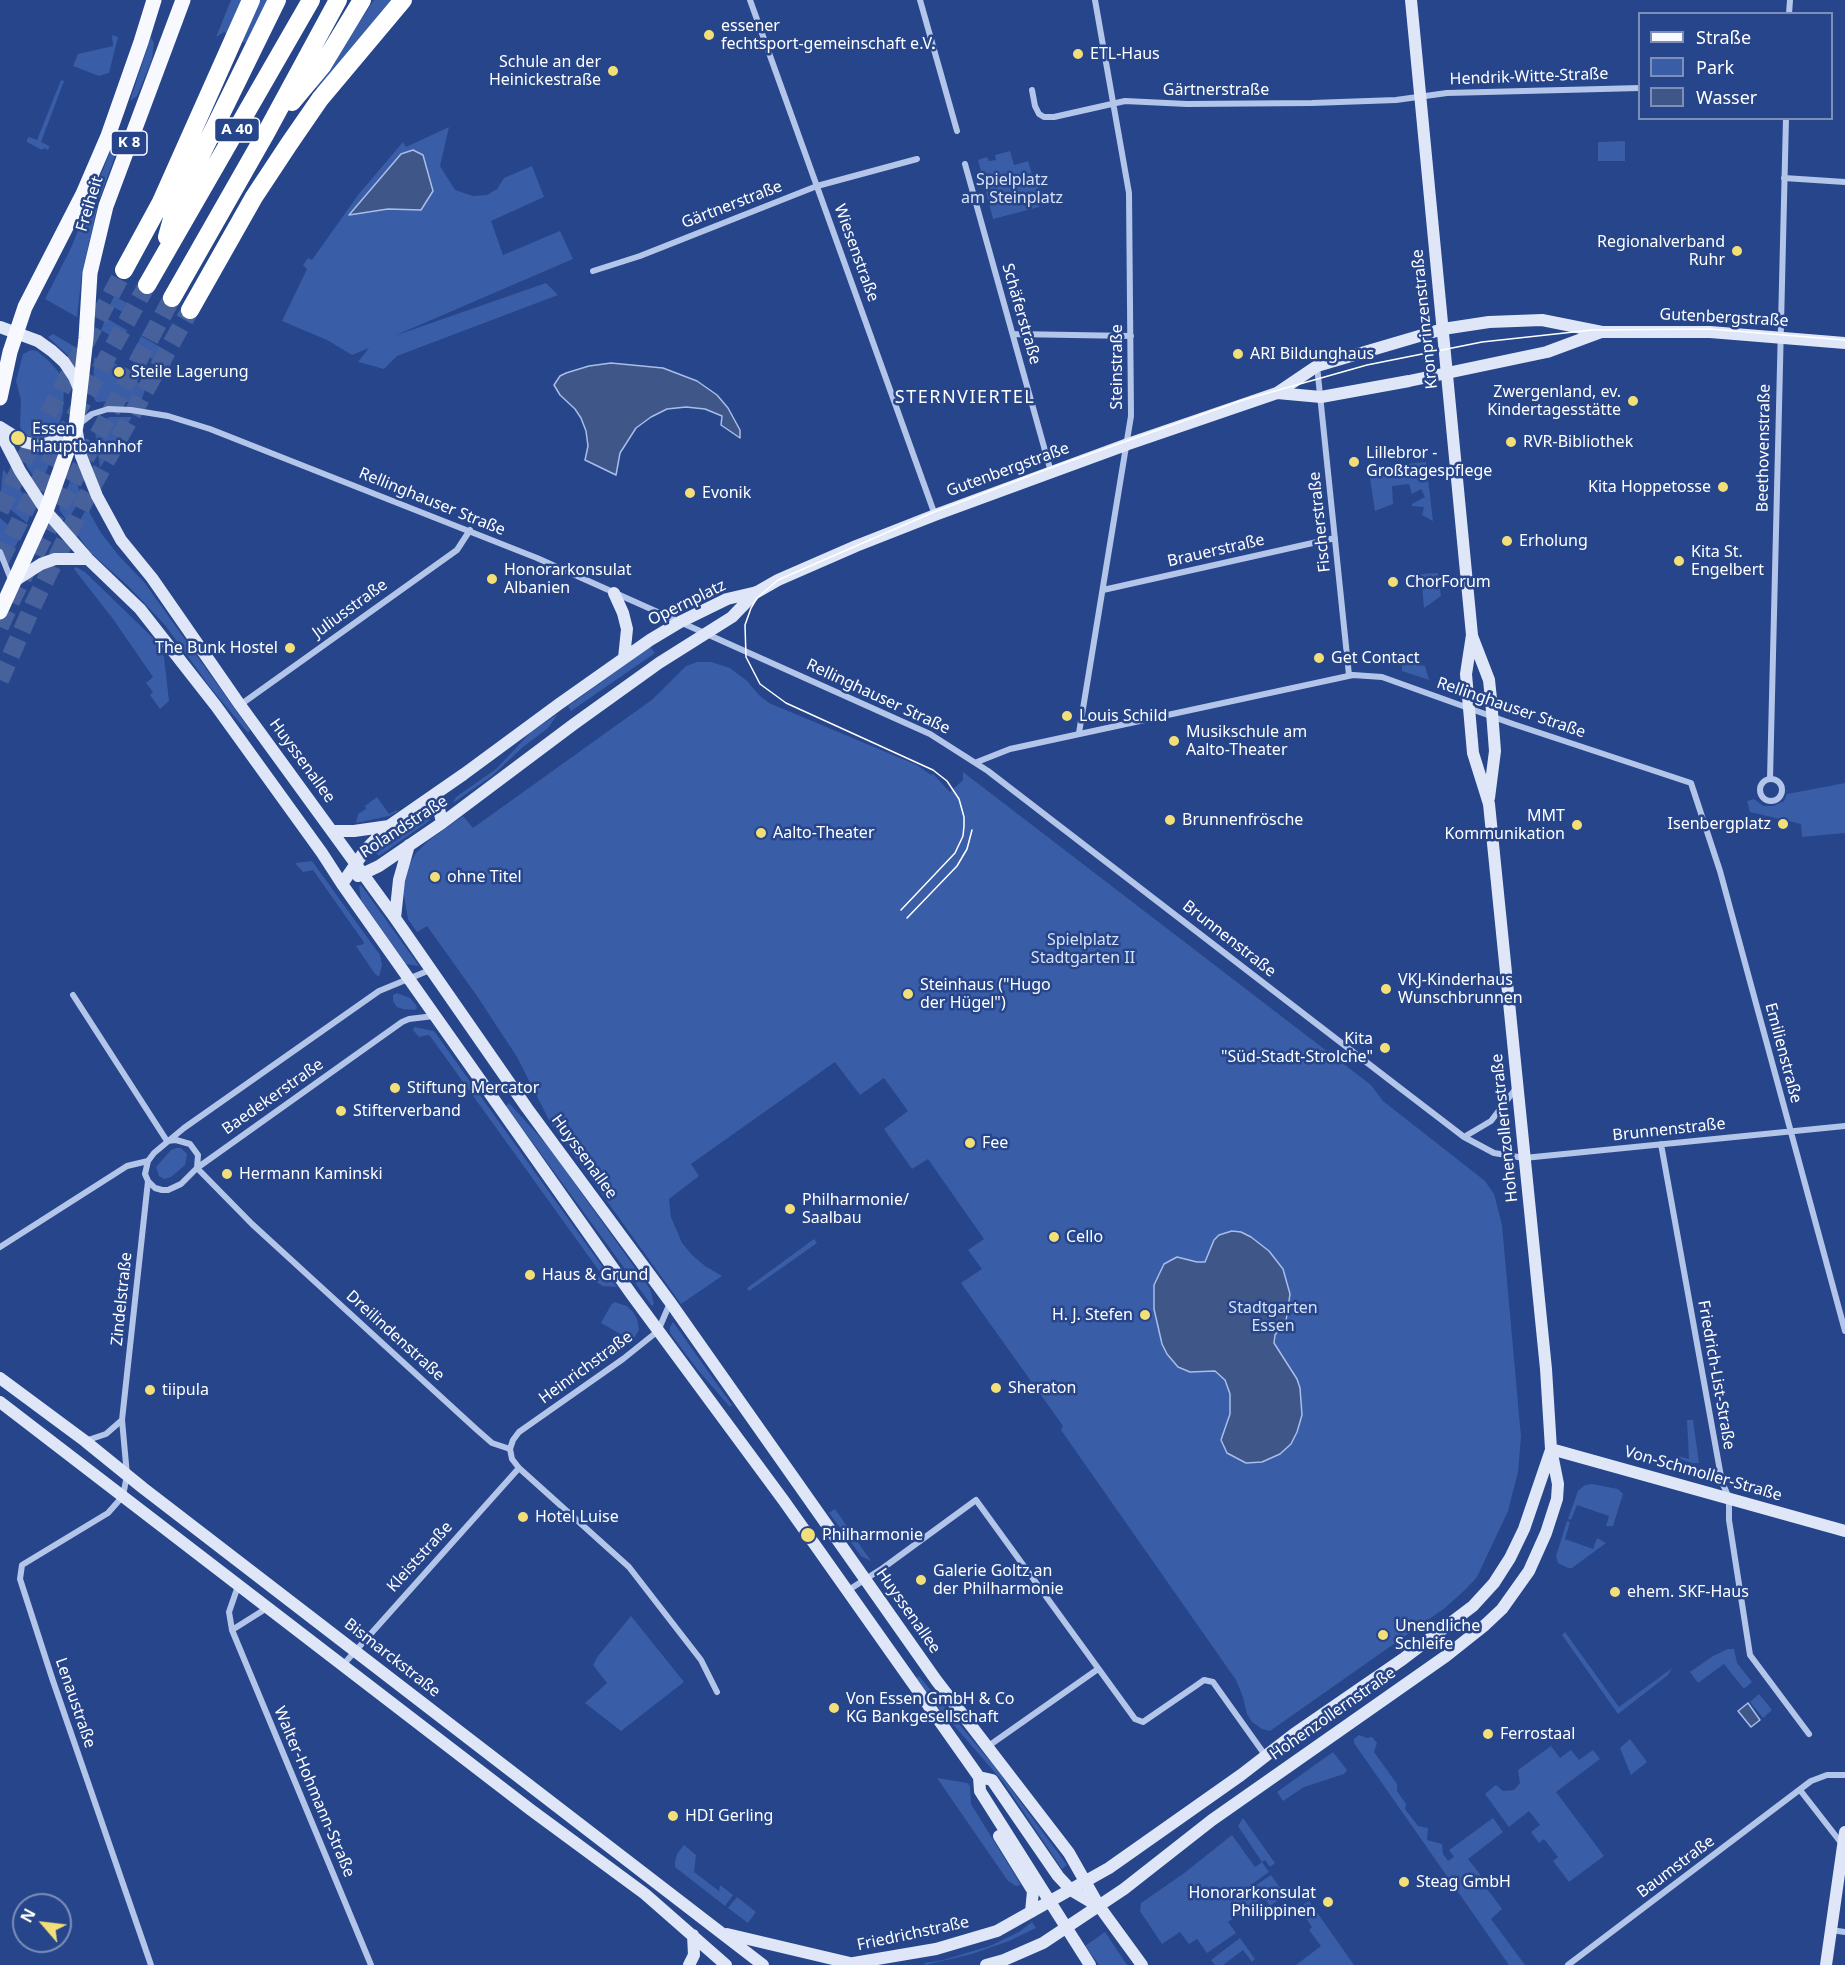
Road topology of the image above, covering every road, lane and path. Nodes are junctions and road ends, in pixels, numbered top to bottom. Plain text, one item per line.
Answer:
1 (154, 0) edge
2 (183, 0) edge
3 (251, 0) edge
4 (278, 0) edge
5 (311, 0) edge
6 (338, 0) edge
7 (362, 0) edge
8 (750, 0) edge
9 (920, 0) edge
10 (1095, 0) edge
11 (1411, 0) edge
12 (397, 7) edge
13 (1638, 88) edge
14 (1032, 90) dead end
15 (1420, 97) junction
16 (1113, 103) junction
17 (1786, 120) edge
18 (957, 131) dead end
19 (266, 133) junction
20 (917, 159) dead end
21 (965, 164) dead end
22 (1784, 178) junction
23 (1845, 182) edge
24 (817, 186) junction
25 (162, 259) junction
26 (124, 270) tunnel mouth
27 (593, 271) dead end
28 (147, 285) tunnel mouth
29 (172, 298) tunnel mouth
30 (190, 310) tunnel mouth
31 (0, 327) edge
32 (1443, 328) junction
33 (16, 332) junction
34 (1602, 332) junction
35 (1014, 334) junction
36 (1131, 336) junction
37 (1781, 337) junction
38 (1845, 343) edge
39 (1317, 366) junction
40 (1447, 373) junction
41 (80, 393) junction
42 (1277, 393) junction
43 (1321, 397) junction
44 (0, 398) edge
45 (76, 426) junction
46 (0, 429) edge
47 (1128, 444) junction
48 (1051, 472) junction
49 (46, 511) junction
50 (935, 515) junction
51 (470, 530) junction
52 (1335, 538) junction
53 (0, 552) edge
54 (87, 559) junction
55 (12, 582) junction
56 (1103, 590) junction
57 (757, 592) junction
58 (614, 593) junction
59 (0, 612) edge
60 (680, 622) junction
61 (706, 633) junction
62 (1472, 635) junction
63 (624, 658) junction
64 (659, 663) joint
65 (1349, 675) junction
66 (240, 705) junction
67 (1469, 708) junction
68 (1492, 717) junction
69 (1079, 733) junction
70 (977, 762) junction
71 (1770, 779) dead end
72 (1691, 783) joint
73 (436, 794) junction
74 (1489, 804) junction
75 (442, 823) junction
76 (389, 826) junction
77 (333, 831) junction
78 (409, 845) junction
79 (360, 868) junction
80 (342, 884) junction
81 (395, 918) junction
82 (430, 970) junction
83 (407, 978) junction
84 (73, 995) dead end
85 (435, 1016) junction
86 (1517, 1086) junction
87 (1845, 1126) edge
88 (1790, 1132) junction
89 (1464, 1137) junction
90 (167, 1141) junction
91 (1661, 1144) junction
92 (1524, 1158) junction
93 (148, 1161) junction
94 (197, 1168) junction
95 (148, 1181) junction
96 (0, 1247) edge
97 (670, 1302) junction
98 (658, 1331) junction
99 (1845, 1331) edge
100 (0, 1378) edge
101 (0, 1402) edge
102 (122, 1420) junction
103 (85, 1441) junction
104 (510, 1449) junction
105 (1551, 1449) junction
106 (519, 1468) junction
107 (127, 1475) junction
108 (123, 1496) junction
109 (1729, 1498) junction
110 (1845, 1531) edge
111 (866, 1579) junction
112 (238, 1586) junction
113 (847, 1591) junction
114 (268, 1608) junction
115 (232, 1630) junction
116 (355, 1650) junction
117 (342, 1666) junction
118 (1098, 1669) junction
119 (717, 1692) dead end
120 (1809, 1734) dead end
121 (987, 1747) junction
122 (1266, 1756) junction
123 (1845, 1775) edge
124 (979, 1777) junction
125 (1800, 1790) junction
126 (1845, 1832) edge
127 (1843, 1846) junction
128 (1085, 1882) junction
129 (1071, 1890) junction
130 (1088, 1896) junction
131 (1050, 1901) junction
132 (1099, 1906) junction
133 (1031, 1912) junction
134 (1066, 1929) junction
135 (1831, 1930) junction
136 (1845, 1932) edge
137 (723, 1933) junction
138 (693, 1935) junction
139 (847, 1964) edge
140 (151, 1965) edge
141 (371, 1965) edge
142 (689, 1965) edge
143 (726, 1965) edge
144 (763, 1965) edge
145 (986, 1965) edge
146 (1090, 1965) edge
147 (1142, 1965) edge
148 (1568, 1965) edge
149 (1826, 1965) edge

1 - 33 main road, Freiheit / K 8
2 - 41 main road, Freiheit / K 8
3 - 26 highway
4 - 25 highway
5 - 25 highway, A 40
6 - 19 highway, A 40
7 - 19 highway
8 - 24 street, Wiesenstraße
9 - 18 street
10 - 16 street, Steinstraße
11 - 15 street, Kronprinzenstraße
12 - 30 highway
13 - 15 street, Hendrik-Witte-Straße
14 - 16 street, Gärtnerstraße
15 - 16 street, Gärtnerstraße
15 - 32 street, Kronprinzenstraße
16 - 36 street, Steinstraße
17 - 22 street, Beethovenstraße
19 - 29 highway, A 40
20 - 24 street, Gärtnerstraße
21 - 35 street, Schäferstraße
22 - 23 street
22 - 37 street, Beethovenstraße
24 - 27 street, Gärtnerstraße
24 - 50 street, Wiesenstraße
25 - 28 highway, A 40
31 - 33 street
32 - 34 street, Gutenbergstraße
32 - 39 street, Gutenbergstraße
32 - 40 street, Kronprinzenstraße
33 - 41 street
33 - 44 main road, Freiheit / K 8
34 - 37 street, Gutenbergstraße
34 - 40 street, Gutenbergstraße
35 - 36 street
35 - 48 street, Schäferstraße
36 - 47 street, Steinstraße
37 - 38 street, Gutenbergstraße
37 - 71 street, Beethovenstraße
39 - 42 street, Gutenbergstraße
39 - 43 street, Fischerstraße
40 - 43 street, Gutenbergstraße
40 - 62 street, Kronprinzenstraße
41 - 45 main road, Freiheit / K 8
42 - 43 street, Gutenbergstraße
42 - 47 street, Gutenbergstraße
43 - 52 street, Fischerstraße
45 - 46 street
45 - 49 main road, K 8
45 - 51 street, Rellinghauser Straße
45 - 66 street, Huyssenallee
46 - 49 street
47 - 48 street, Gutenbergstraße
47 - 56 street, Steinstraße
48 - 50 street, Gutenbergstraße
49 - 54 street
49 - 55 main road, K 8
50 - 57 street, Gutenbergstraße
51 - 58 street, Rellinghauser Straße
51 - 66 street, Juliusstraße
52 - 56 street, Brauerstraße
52 - 65 street, Fischerstraße
53 - 55 street
54 - 55 street
54 - 80 street
55 - 59 main road, K 8
56 - 69 street, Steinstraße
57 - 60 street, Opernplatz
57 - 61 street, Opernplatz
58 - 60 street, Rellinghauser Straße
58 - 63 street
60 - 61 street, Rellinghauser Straße
60 - 63 street, Opernplatz
61 - 64 street, Opernplatz
61 - 70 street, Rellinghauser Straße
62 - 67 street, Kronprinzenstraße
62 - 68 street, Kronprinzenstraße
63 - 73 street, Rolandstraße
64 - 75 street, Rolandstraße
65 - 67 street, Rellinghauser Straße
65 - 69 street, Rellinghauser Straße
66 - 77 street, Huyssenallee
67 - 68 street, Rellinghauser Straße
67 - 74 street, Hohenzollernstraße
68 - 72 street, Rellinghauser Straße
68 - 74 street, Hohenzollernstraße
69 - 70 street, Rellinghauser Straße
70 - 89 street, Brunnenstraße
72 - 88 street, Emilienstraße
73 - 75 street
73 - 76 street, Rolandstraße
74 - 86 street, Hohenzollernstraße
75 - 78 street, Rolandstraße
76 - 77 street
76 - 79 street, Rolandstraße
77 - 79 street, Huyssenallee
78 - 79 street, Rolandstraße
78 - 81 street
79 - 80 street, Rolandstraße
79 - 81 street, Huyssenallee
80 - 83 street
81 - 82 street, Huyssenallee
82 - 83 street, Baedekerstraße
82 - 97 street, Huyssenallee
83 - 85 street
83 - 90 street, Baedekerstraße
84 - 90 street
85 - 94 street, Baedekerstraße
85 - 98 street
86 - 89 street
86 - 92 street, Hohenzollernstraße
87 - 88 street, Brunnenstraße
88 - 91 street, Brunnenstraße
88 - 99 street, Emilienstraße
89 - 92 street, Brunnenstraße
90 - 93 street, Baedekerstraße
90 - 94 street, Dreilindenstraße
91 - 92 street, Brunnenstraße
91 - 109 street, Friedrich-List-Straße
92 - 105 street, Hohenzollernstraße
93 - 95 street
93 - 96 street, Baedekerstraße
94 - 95 street, Baedekerstraße
94 - 104 street, Dreilindenstraße
95 - 102 street, Zindelstraße
97 - 98 street, Heinrichstraße
97 - 111 street, Huyssenallee
98 - 104 street, Heinrichstraße
98 - 113 street
100 - 103 street, Bismarckstraße
101 - 108 street
102 - 103 street
102 - 107 street, Zindelstraße
103 - 107 street, Bismarckstraße
104 - 106 street
105 - 109 street, Von-Schmoller-Straße
105 - 122 street, Hohenzollernstraße
105 - 132 street, Hohenzollernstraße
106 - 116 street, Kleiststraße
106 - 119 street
107 - 108 street, Zindelstraße
107 - 116 street, Bismarckstraße
108 - 112 street
108 - 140 street, Lenaustraße
109 - 110 street, Von-Schmoller-Straße
109 - 120 street, Friedrich-List-Straße
111 - 113 street
111 - 118 street
111 - 121 street, Huyssenallee
112 - 114 street
112 - 115 street, Walter-Hohmann-Straße
113 - 124 street
114 - 115 street
114 - 117 street
115 - 141 street, Walter-Hohmann-Straße
116 - 117 street, Kleiststraße
116 - 137 street, Bismarckstraße
117 - 138 street
118 - 121 street
118 - 122 street
121 - 128 street, Huyssenallee
122 - 128 street, Hohenzollernstraße
123 - 125 street, Baumstraße
124 - 129 street
124 - 131 street
124 - 133 street
125 - 127 street
125 - 148 street, Baumstraße
126 - 127 street
127 - 135 street
128 - 129 street, Friedrichstraße
128 - 130 street, Huyssenallee
129 - 130 street
129 - 131 street, Friedrichstraße
130 - 132 street, Huyssenallee
131 - 133 street, Friedrichstraße
131 - 134 street
132 - 134 street
132 - 147 street, Huyssenallee
133 - 139 street, Friedrichstraße
134 - 145 street
134 - 146 street
135 - 136 street
135 - 149 street
137 - 139 street
137 - 144 street, Bismarckstraße
138 - 142 street
138 - 143 street

